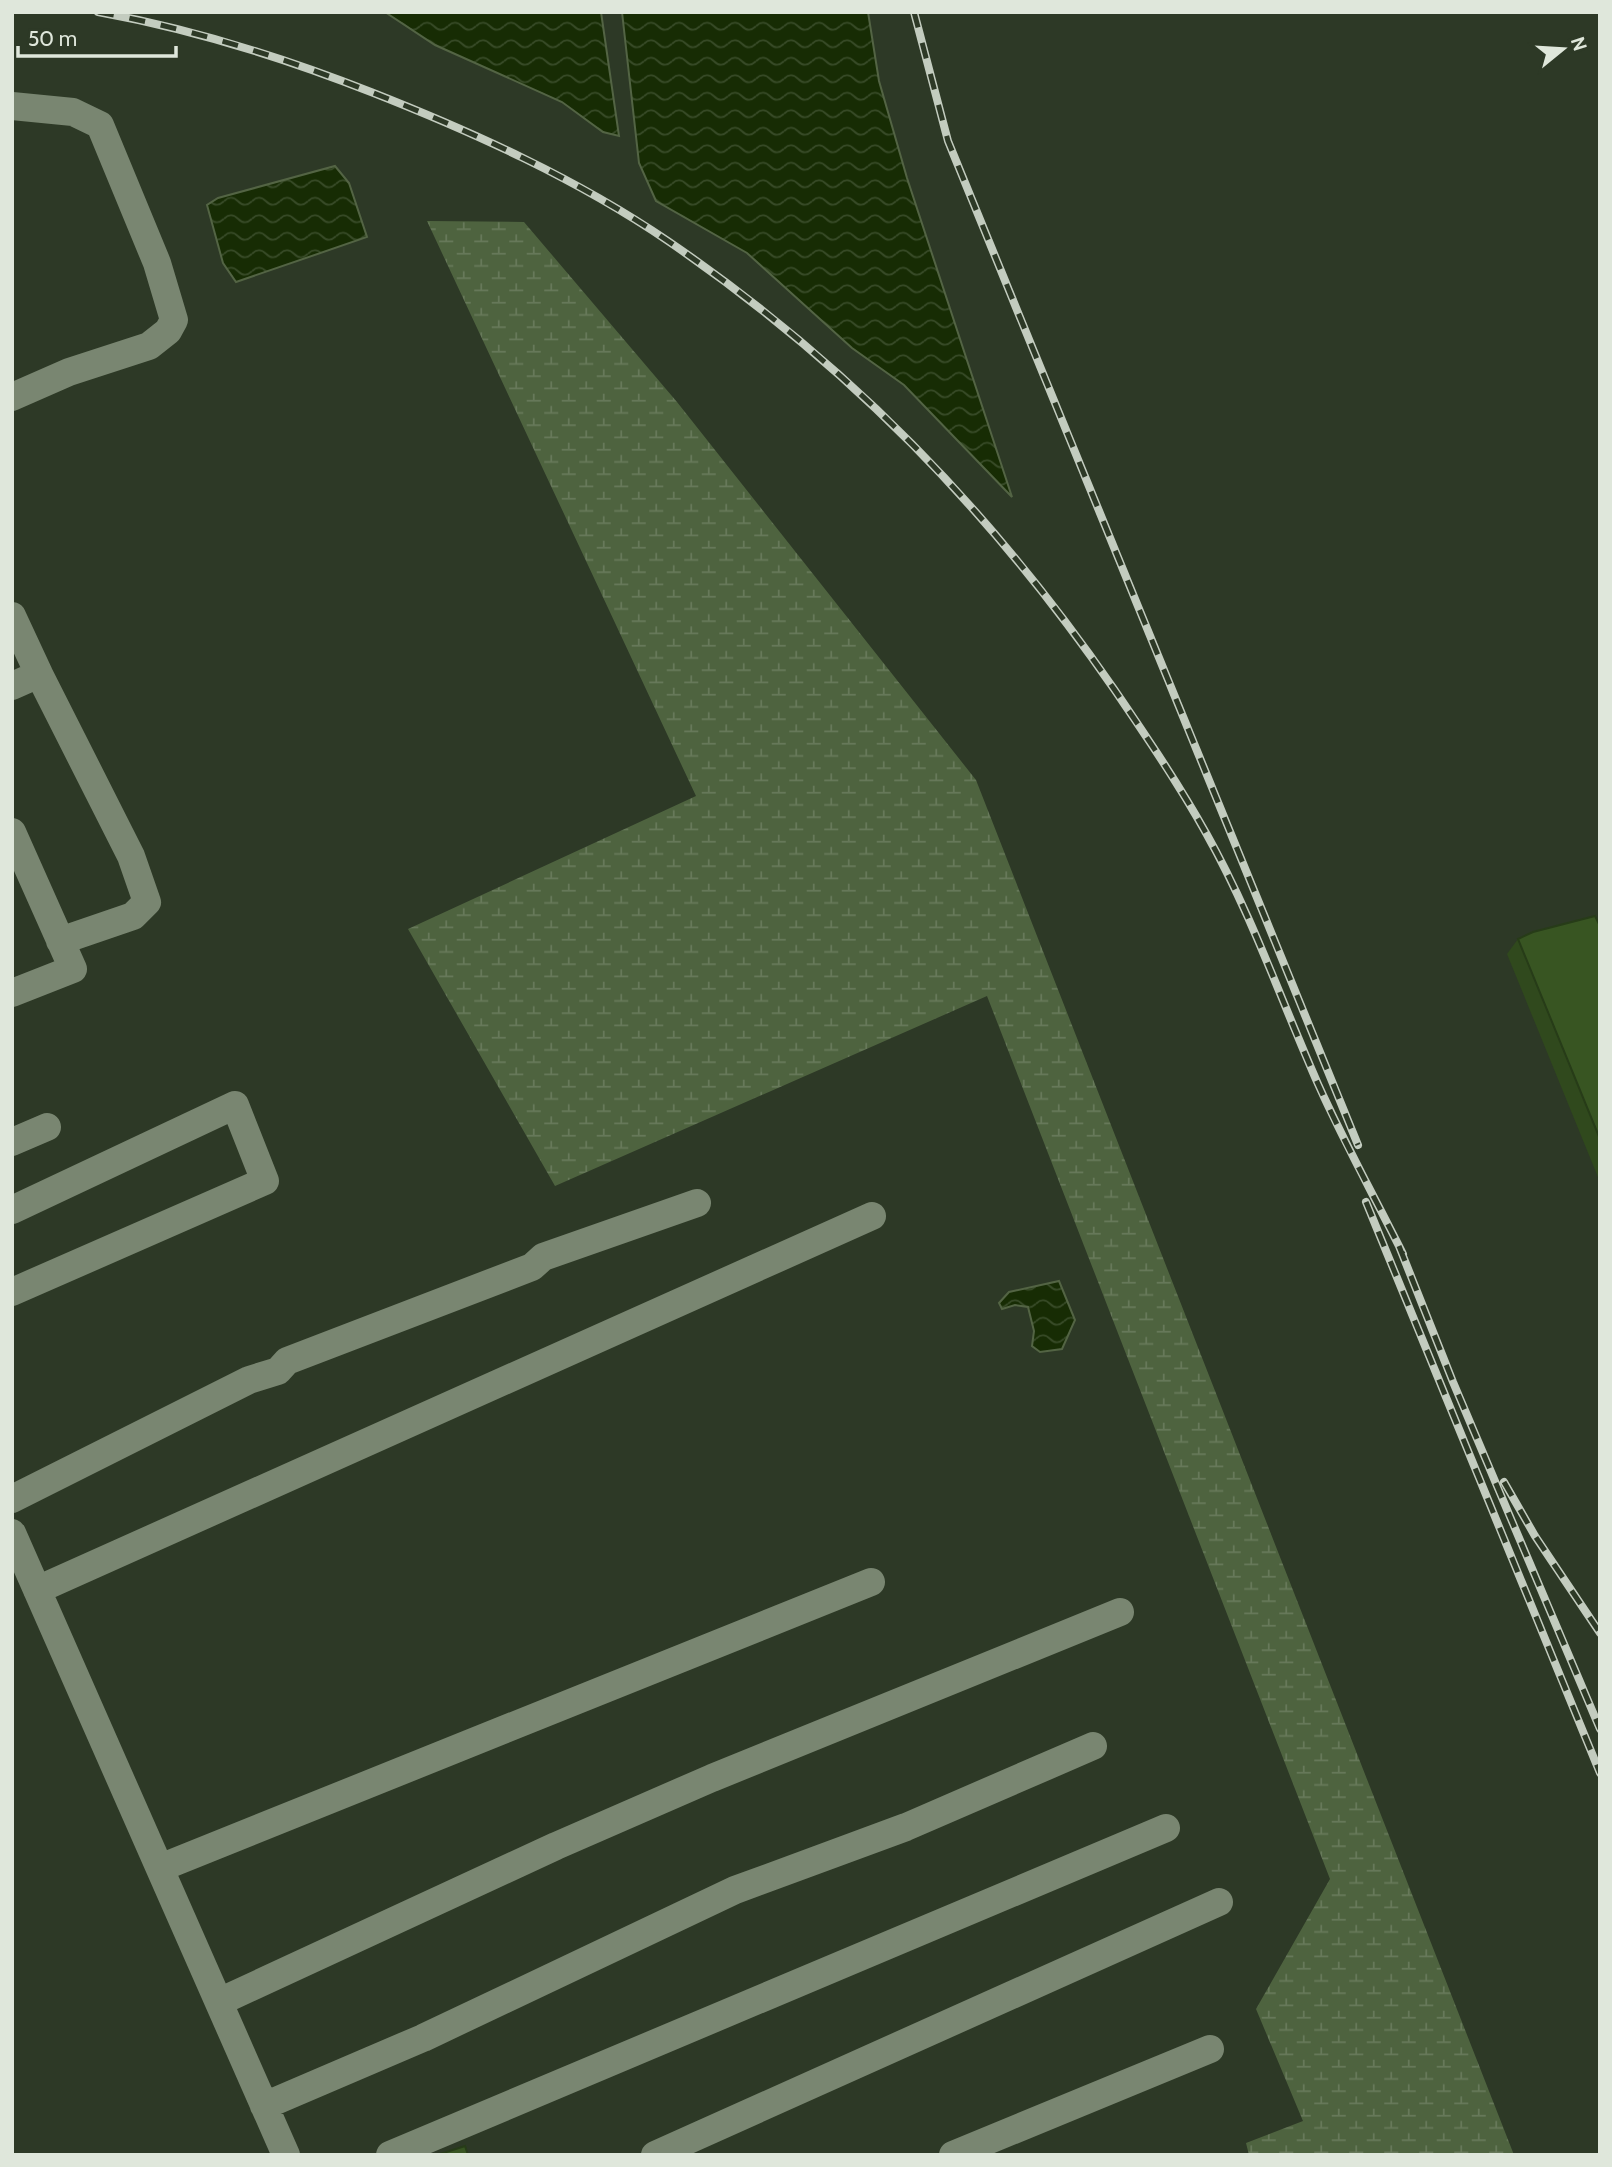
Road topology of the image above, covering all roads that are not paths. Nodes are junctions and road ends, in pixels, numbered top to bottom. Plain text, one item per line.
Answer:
1 (12, 106) edge
2 (12, 397) edge
3 (12, 616) edge
4 (39, 674) junction
5 (12, 686) edge
6 (12, 832) edge
7 (60, 941) junction
8 (12, 993) edge
9 (47, 1127) dead end
10 (12, 1142) edge
11 (696, 1203) dead end
12 (12, 1210) edge
13 (872, 1216) dead end
14 (12, 1292) edge
15 (12, 1499) edge
16 (12, 1533) edge
17 (871, 1582) dead end
18 (37, 1590) junction
19 (1120, 1612) dead end
20 (1093, 1746) dead end
21 (1166, 1828) dead end
22 (160, 1868) junction
23 (1219, 1902) dead end
24 (219, 2002) junction
25 (1210, 2049) dead end
26 (264, 2106) junction
27 (286, 2155) edge
28 (390, 2155) edge
29 (655, 2155) edge
30 (953, 2155) edge

1 - 2 street
3 - 4 street
4 - 5 street
4 - 7 street
6 - 7 street
7 - 8 street
9 - 10 street
11 - 15 street
12 - 14 street
13 - 18 street
16 - 18 street
17 - 22 street
18 - 22 street
19 - 24 street
20 - 26 street
21 - 28 street
22 - 24 street
23 - 29 street
24 - 26 street
25 - 30 street
26 - 27 street

